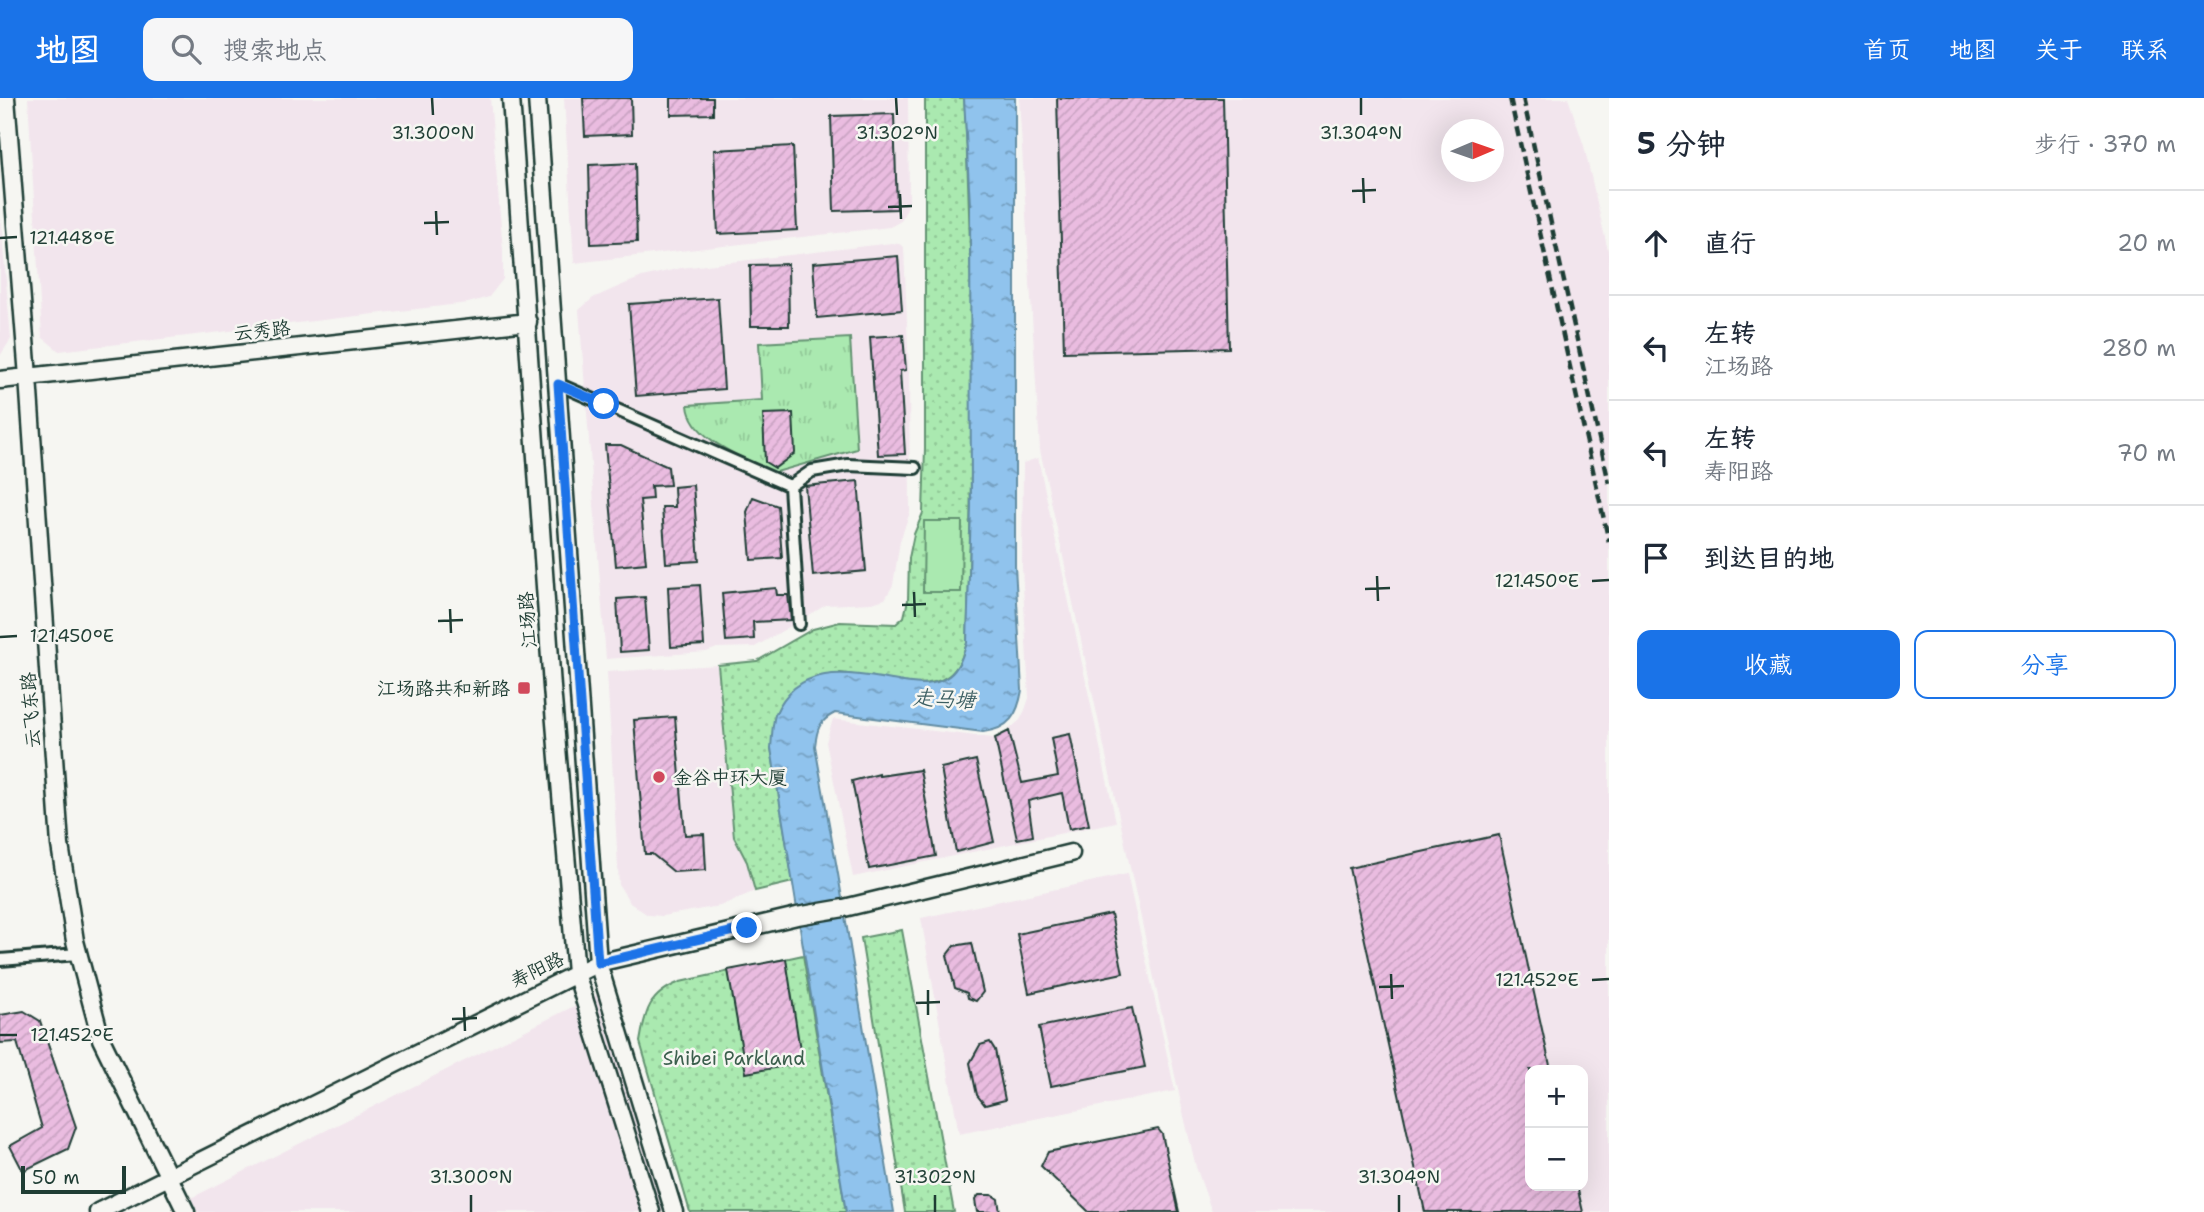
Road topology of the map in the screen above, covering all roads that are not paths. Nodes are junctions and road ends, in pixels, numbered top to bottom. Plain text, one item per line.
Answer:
1 (6, 98) edge
2 (512, 98) edge
3 (537, 98) edge
4 (528, 322) junction
5 (28, 377) junction
6 (0, 380) edge
7 (558, 384) junction
8 (915, 468) dead end
9 (790, 486) junction
10 (799, 624) dead end
11 (1071, 853) dead end
12 (78, 954) junction
13 (0, 960) edge
14 (598, 963) junction
15 (576, 973) junction
16 (170, 1177) junction
17 (98, 1212) edge
18 (186, 1212) edge
19 (651, 1212) edge
20 (674, 1212) edge

1 - 5 street, 云飞东路
2 - 4 street, 江场路
3 - 7 street
4 - 5 street, 云秀路
4 - 15 street, 江场路
5 - 6 street, 云秀路
5 - 12 street, 云飞东路
7 - 9 street
7 - 14 street
8 - 9 street
9 - 10 street
11 - 14 street, 寿阳路
12 - 13 street
12 - 16 street, 云飞东路
14 - 15 street, 寿阳路
14 - 20 street
15 - 16 street, 寿阳路
15 - 19 street, 江场路
16 - 17 street, 寿阳路
16 - 18 street, 云飞东路

